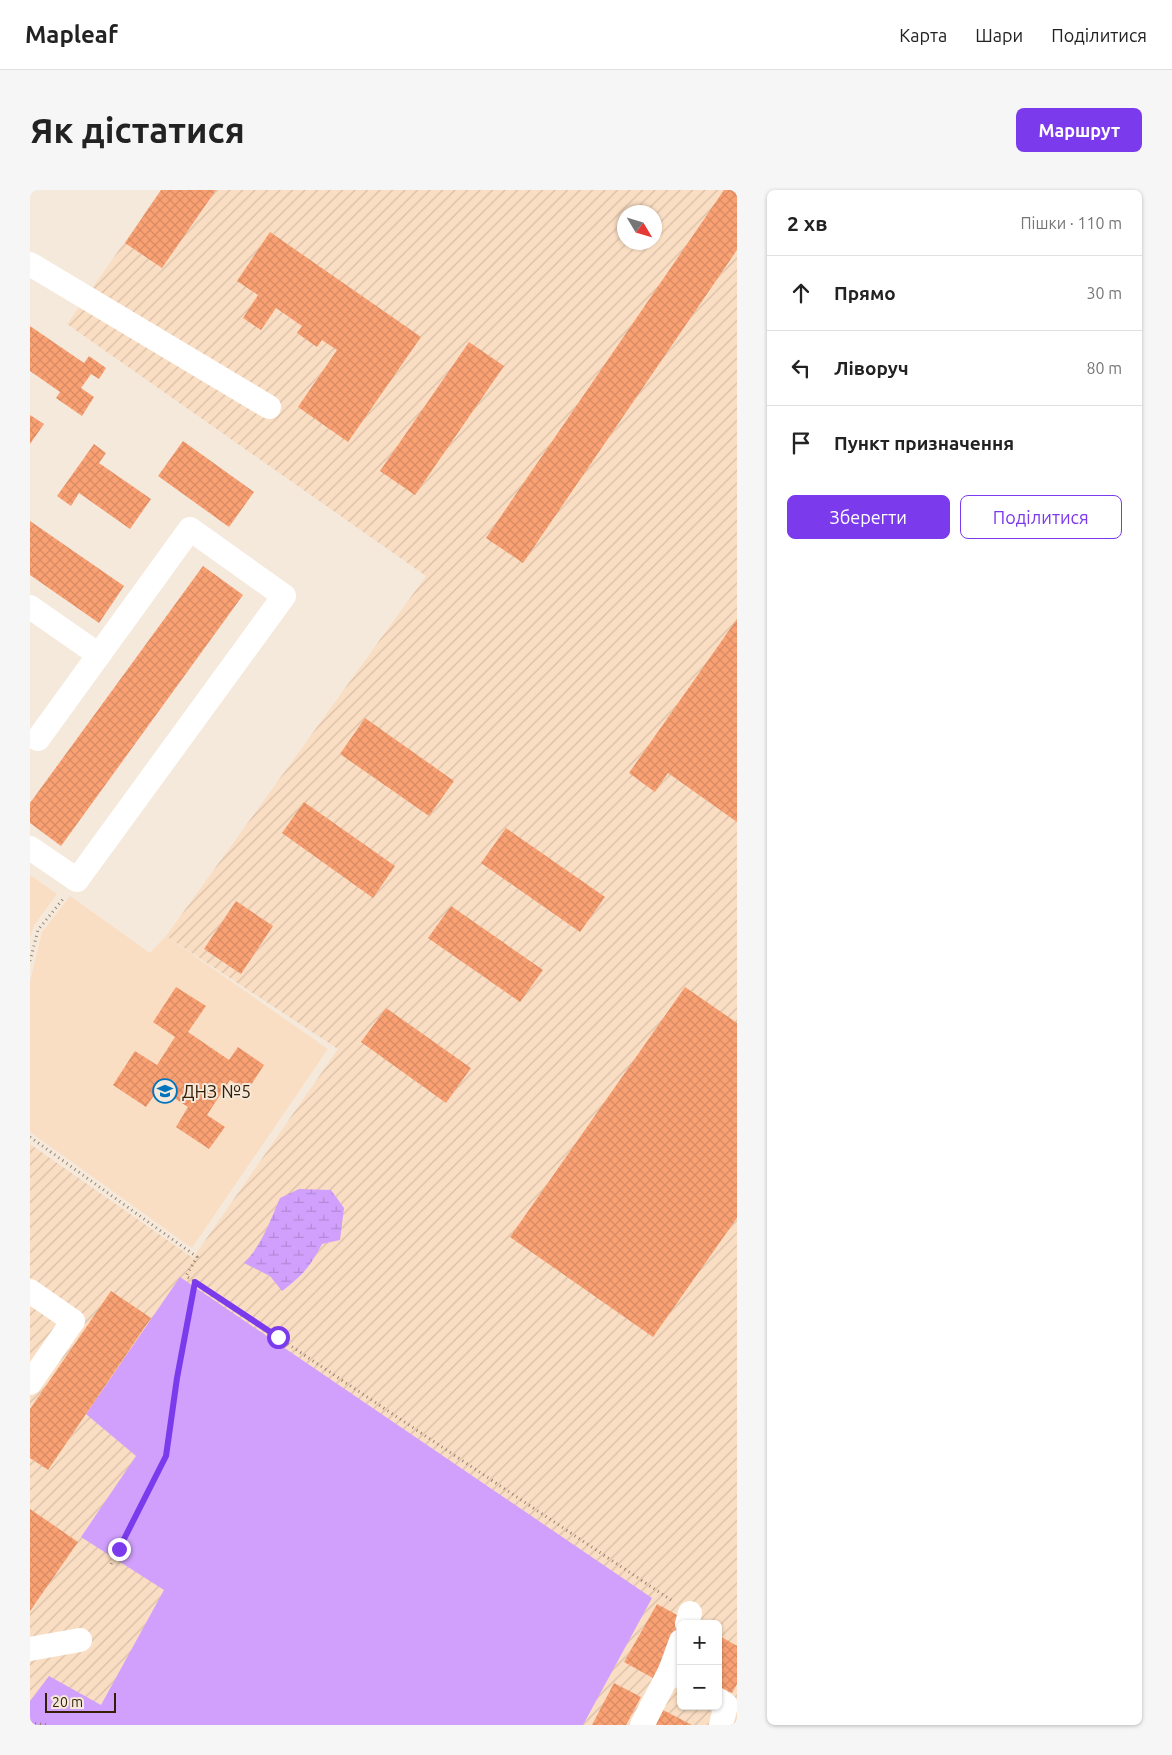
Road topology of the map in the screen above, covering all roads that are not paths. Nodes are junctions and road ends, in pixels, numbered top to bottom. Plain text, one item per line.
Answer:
1 (30, 264) edge
2 (269, 408) dead end
3 (30, 607) edge
4 (99, 655) junction
5 (33, 741) edge
6 (30, 848) edge
7 (30, 1291) edge
8 (30, 1383) edge
9 (80, 1640) dead end
10 (33, 1652) edge
11 (676, 1674) edge
12 (722, 1702) edge
13 (642, 1725) edge
14 (721, 1725) edge

1 - 2 lane
3 - 4 lane
4 - 5 lane
4 - 6 lane
7 - 8 lane
9 - 10 lane
11 - 13 lane
12 - 14 lane

